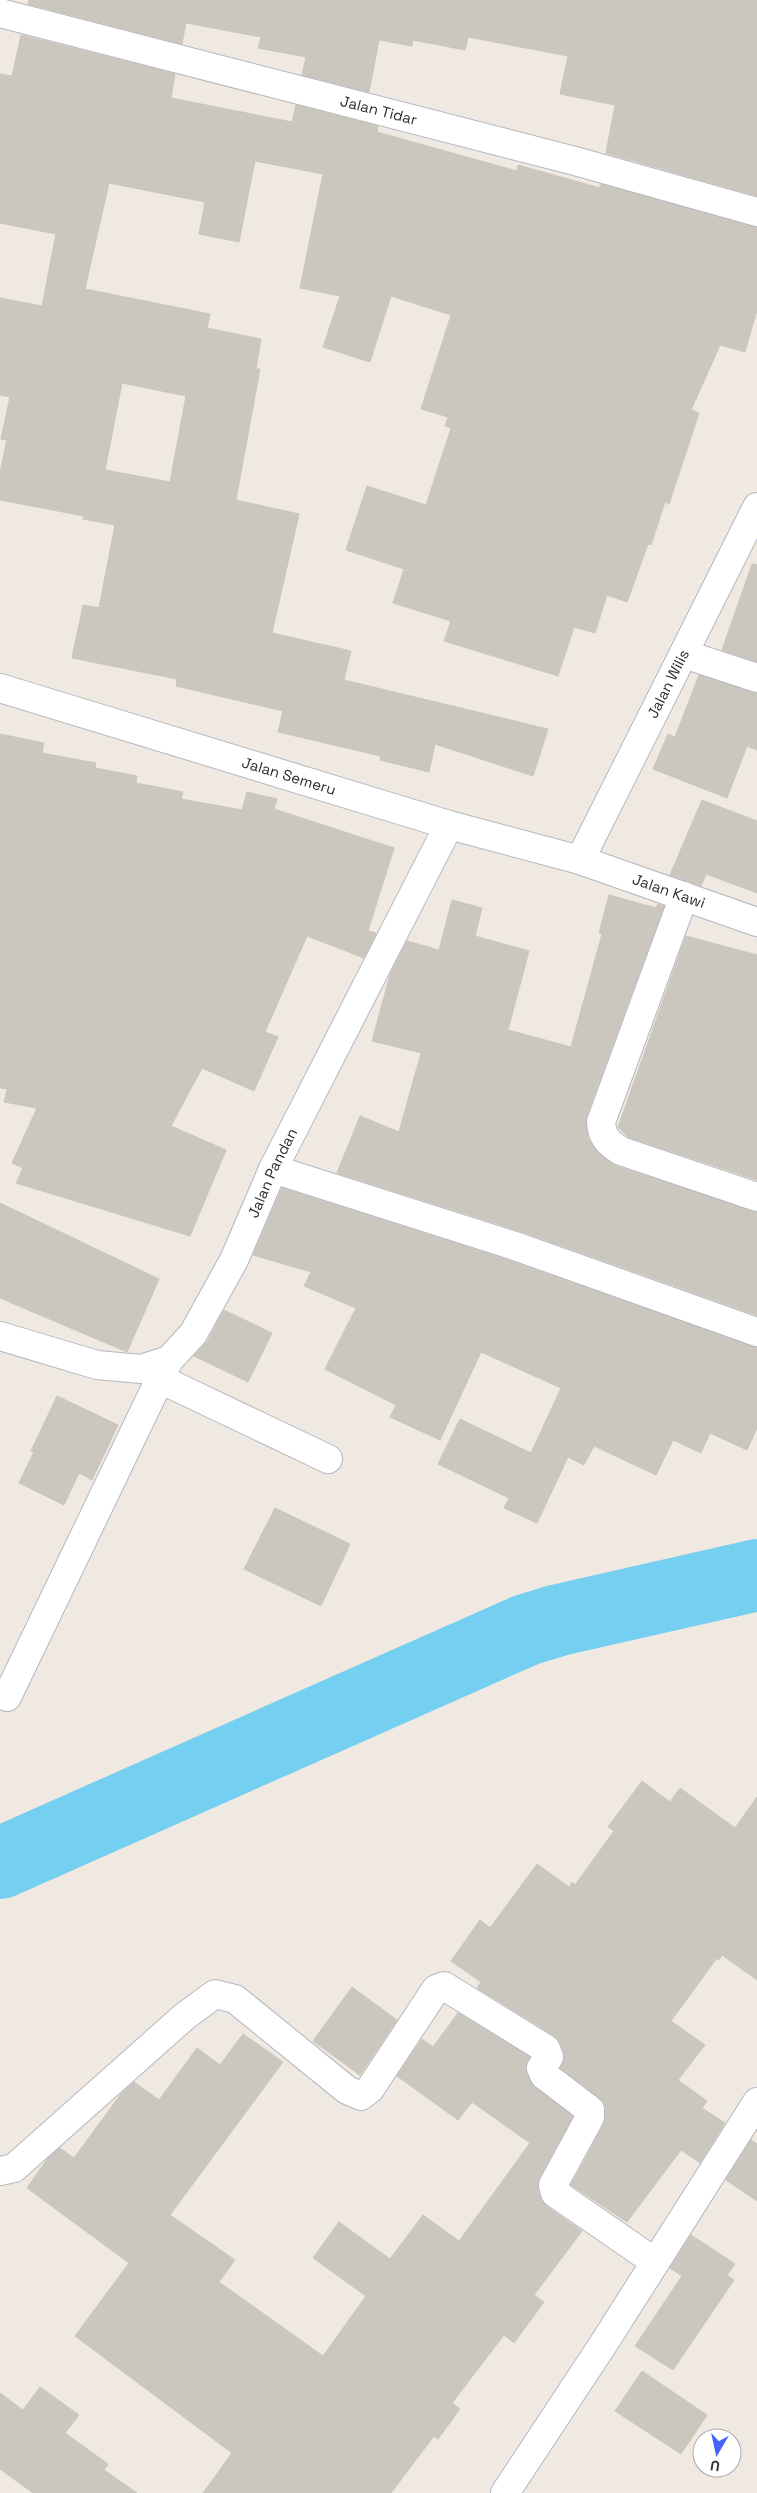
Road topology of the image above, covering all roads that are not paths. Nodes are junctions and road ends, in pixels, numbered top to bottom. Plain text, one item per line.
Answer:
1 (0, 13) edge
2 (757, 212) edge
3 (757, 507) edge
4 (684, 654) junction
5 (757, 678) edge
6 (0, 688) edge
7 (449, 825) junction
8 (580, 860) junction
9 (684, 896) junction
10 (757, 922) edge
11 (272, 1169) junction
12 (757, 1197) edge
13 (757, 1332) edge
14 (0, 1336) edge
15 (164, 1369) junction
16 (328, 1459) dead end
17 (7, 1697) dead end
18 (757, 2102) edge
19 (0, 2170) edge
20 (655, 2262) junction
21 (505, 2493) edge

1 - 2 street, Jalan Tidar
3 - 4 street, Jalan Wilis
4 - 5 street
4 - 8 street, Jalan Wilis
6 - 7 street, Jalan Semeru
7 - 8 street, Jalan Semeru
7 - 11 street, Jalan Pandan
8 - 9 street, Jalan Kawi
9 - 10 street, Jalan Kawi
9 - 12 street
11 - 13 street
11 - 15 street, Jalan Pandan
14 - 15 street, Jalan Pandan
15 - 16 street
15 - 17 street
18 - 20 street
19 - 20 street
20 - 21 street

